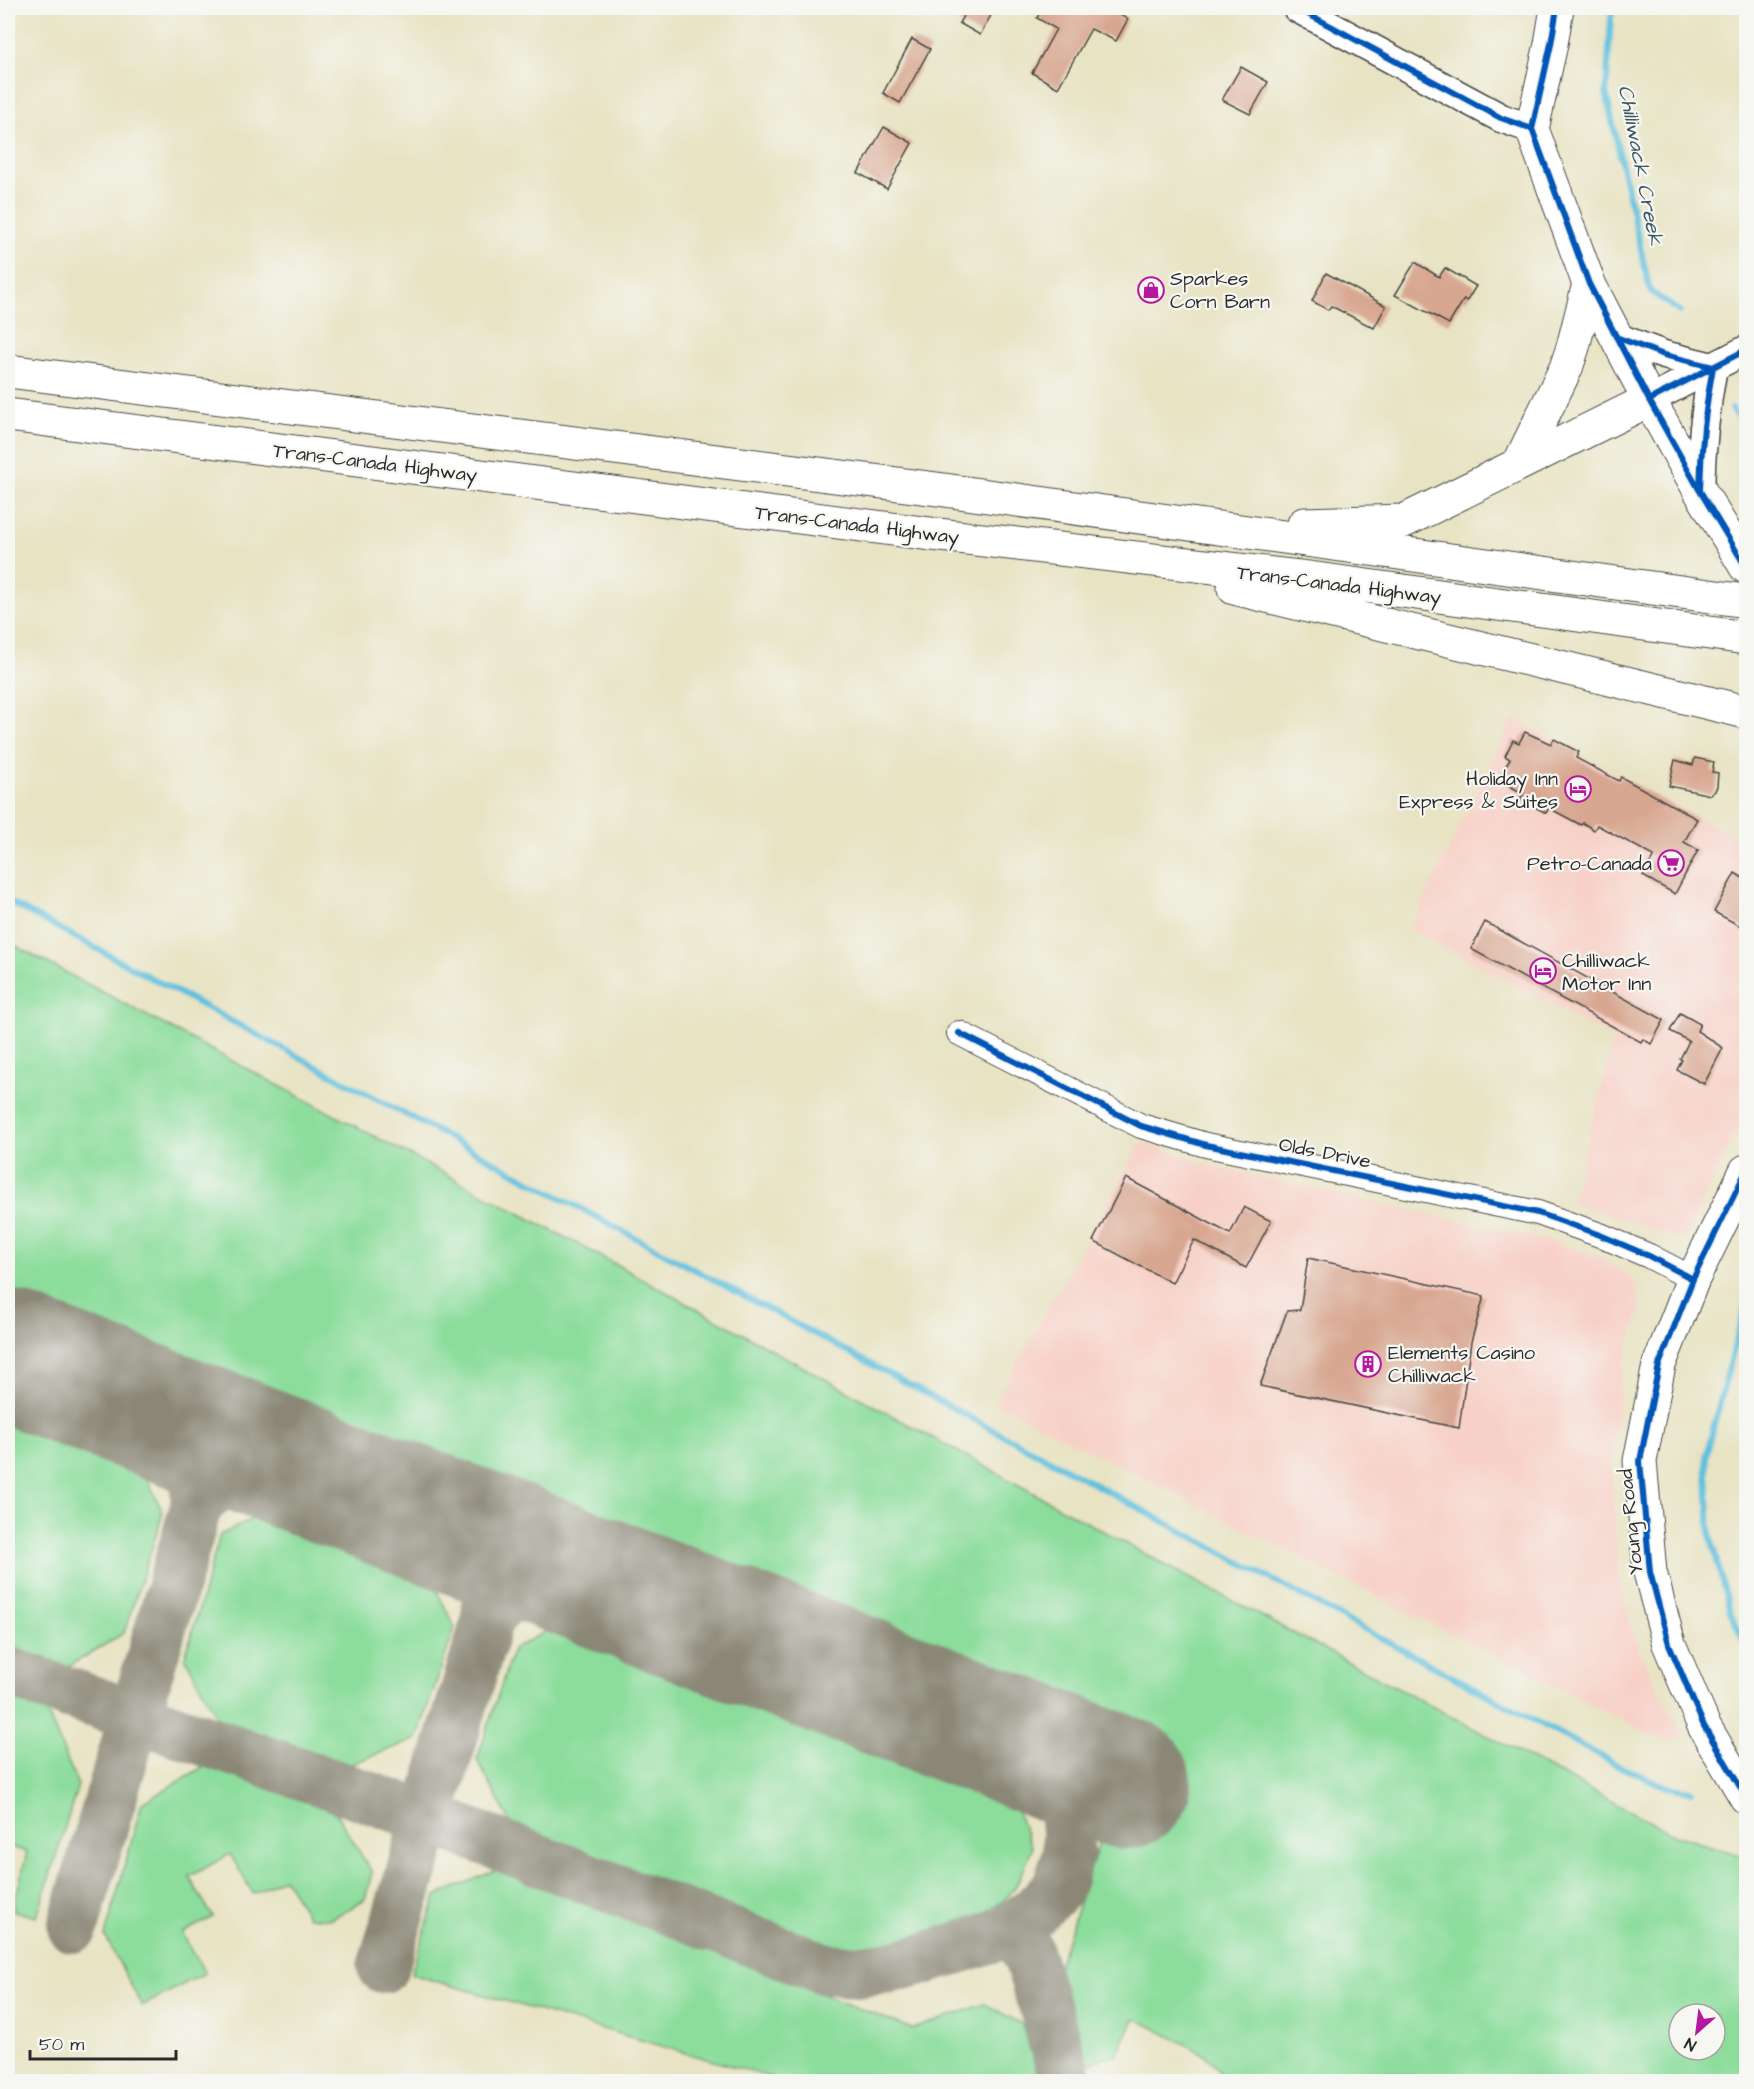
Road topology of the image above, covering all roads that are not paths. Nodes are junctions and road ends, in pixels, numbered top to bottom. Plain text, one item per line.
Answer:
1 (1297, 8) edge
2 (1557, 8) edge
3 (1532, 129) junction
4 (1589, 284) junction
5 (1616, 337) junction
6 (1746, 350) edge
7 (1713, 367) junction
8 (8, 371) edge
9 (1648, 400) junction
10 (8, 415) edge
11 (1520, 462) junction
12 (938, 489) junction
13 (1700, 491) junction
14 (931, 534) junction
15 (1746, 567) edge
16 (1746, 601) edge
17 (1746, 638) edge
18 (1746, 712) edge
19 (959, 1033) dead end
20 (1746, 1172) edge
21 (1693, 1280) junction
22 (1746, 1797) edge

1 - 3 street
2 - 3 main road
3 - 4 main road
4 - 5 main road
4 - 11 main road
5 - 7 street
5 - 9 main road
6 - 7 street
7 - 9 street
7 - 13 street
8 - 12 main road, Trans-Canada Highway
9 - 11 main road
9 - 13 main road
10 - 14 main road, Trans-Canada Highway
11 - 12 main road
12 - 16 main road, Trans-Canada Highway
13 - 15 main road
14 - 17 main road, Trans-Canada Highway
14 - 18 main road
19 - 21 street, Olds Drive
20 - 21 main road, Young Road
21 - 22 main road, Young Road

